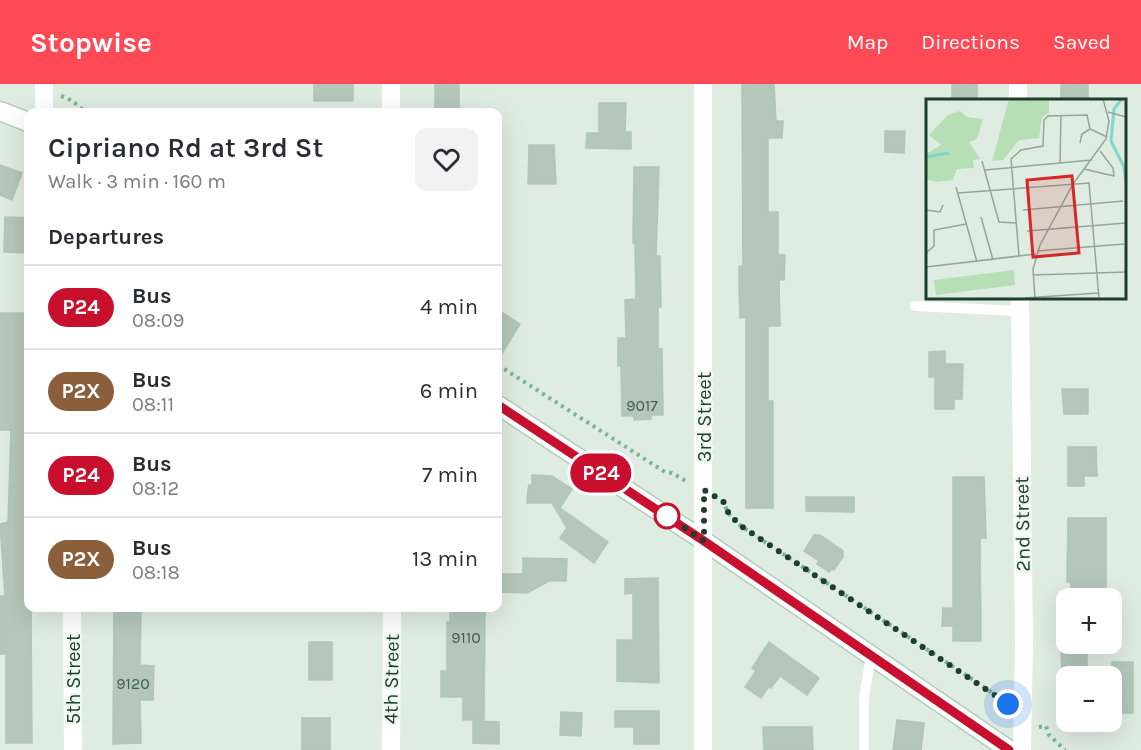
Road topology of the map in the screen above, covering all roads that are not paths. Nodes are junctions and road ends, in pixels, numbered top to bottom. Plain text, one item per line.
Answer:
1 (44, 84) edge
2 (391, 84) edge
3 (704, 84) edge
4 (44, 108) edge
5 (391, 108) edge
6 (0, 111) edge
7 (24, 120) edge
8 (1020, 304) edge
9 (915, 306) dead end
10 (502, 408) edge
11 (704, 541) junction
12 (72, 612) edge
13 (392, 612) edge
14 (871, 656) junction
15 (73, 750) edge
16 (391, 750) edge
17 (703, 750) edge
18 (864, 750) edge
19 (1010, 750) edge
20 (1022, 750) edge

1 - 4 street
2 - 5 street
3 - 11 street, 3rd Street
6 - 7 street
8 - 9 lane
8 - 20 street, 2nd Street
10 - 11 street
11 - 14 street
11 - 17 street, 3rd Street
12 - 15 street, 5th Street
13 - 16 street, 4th Street
14 - 18 lane
14 - 19 street

